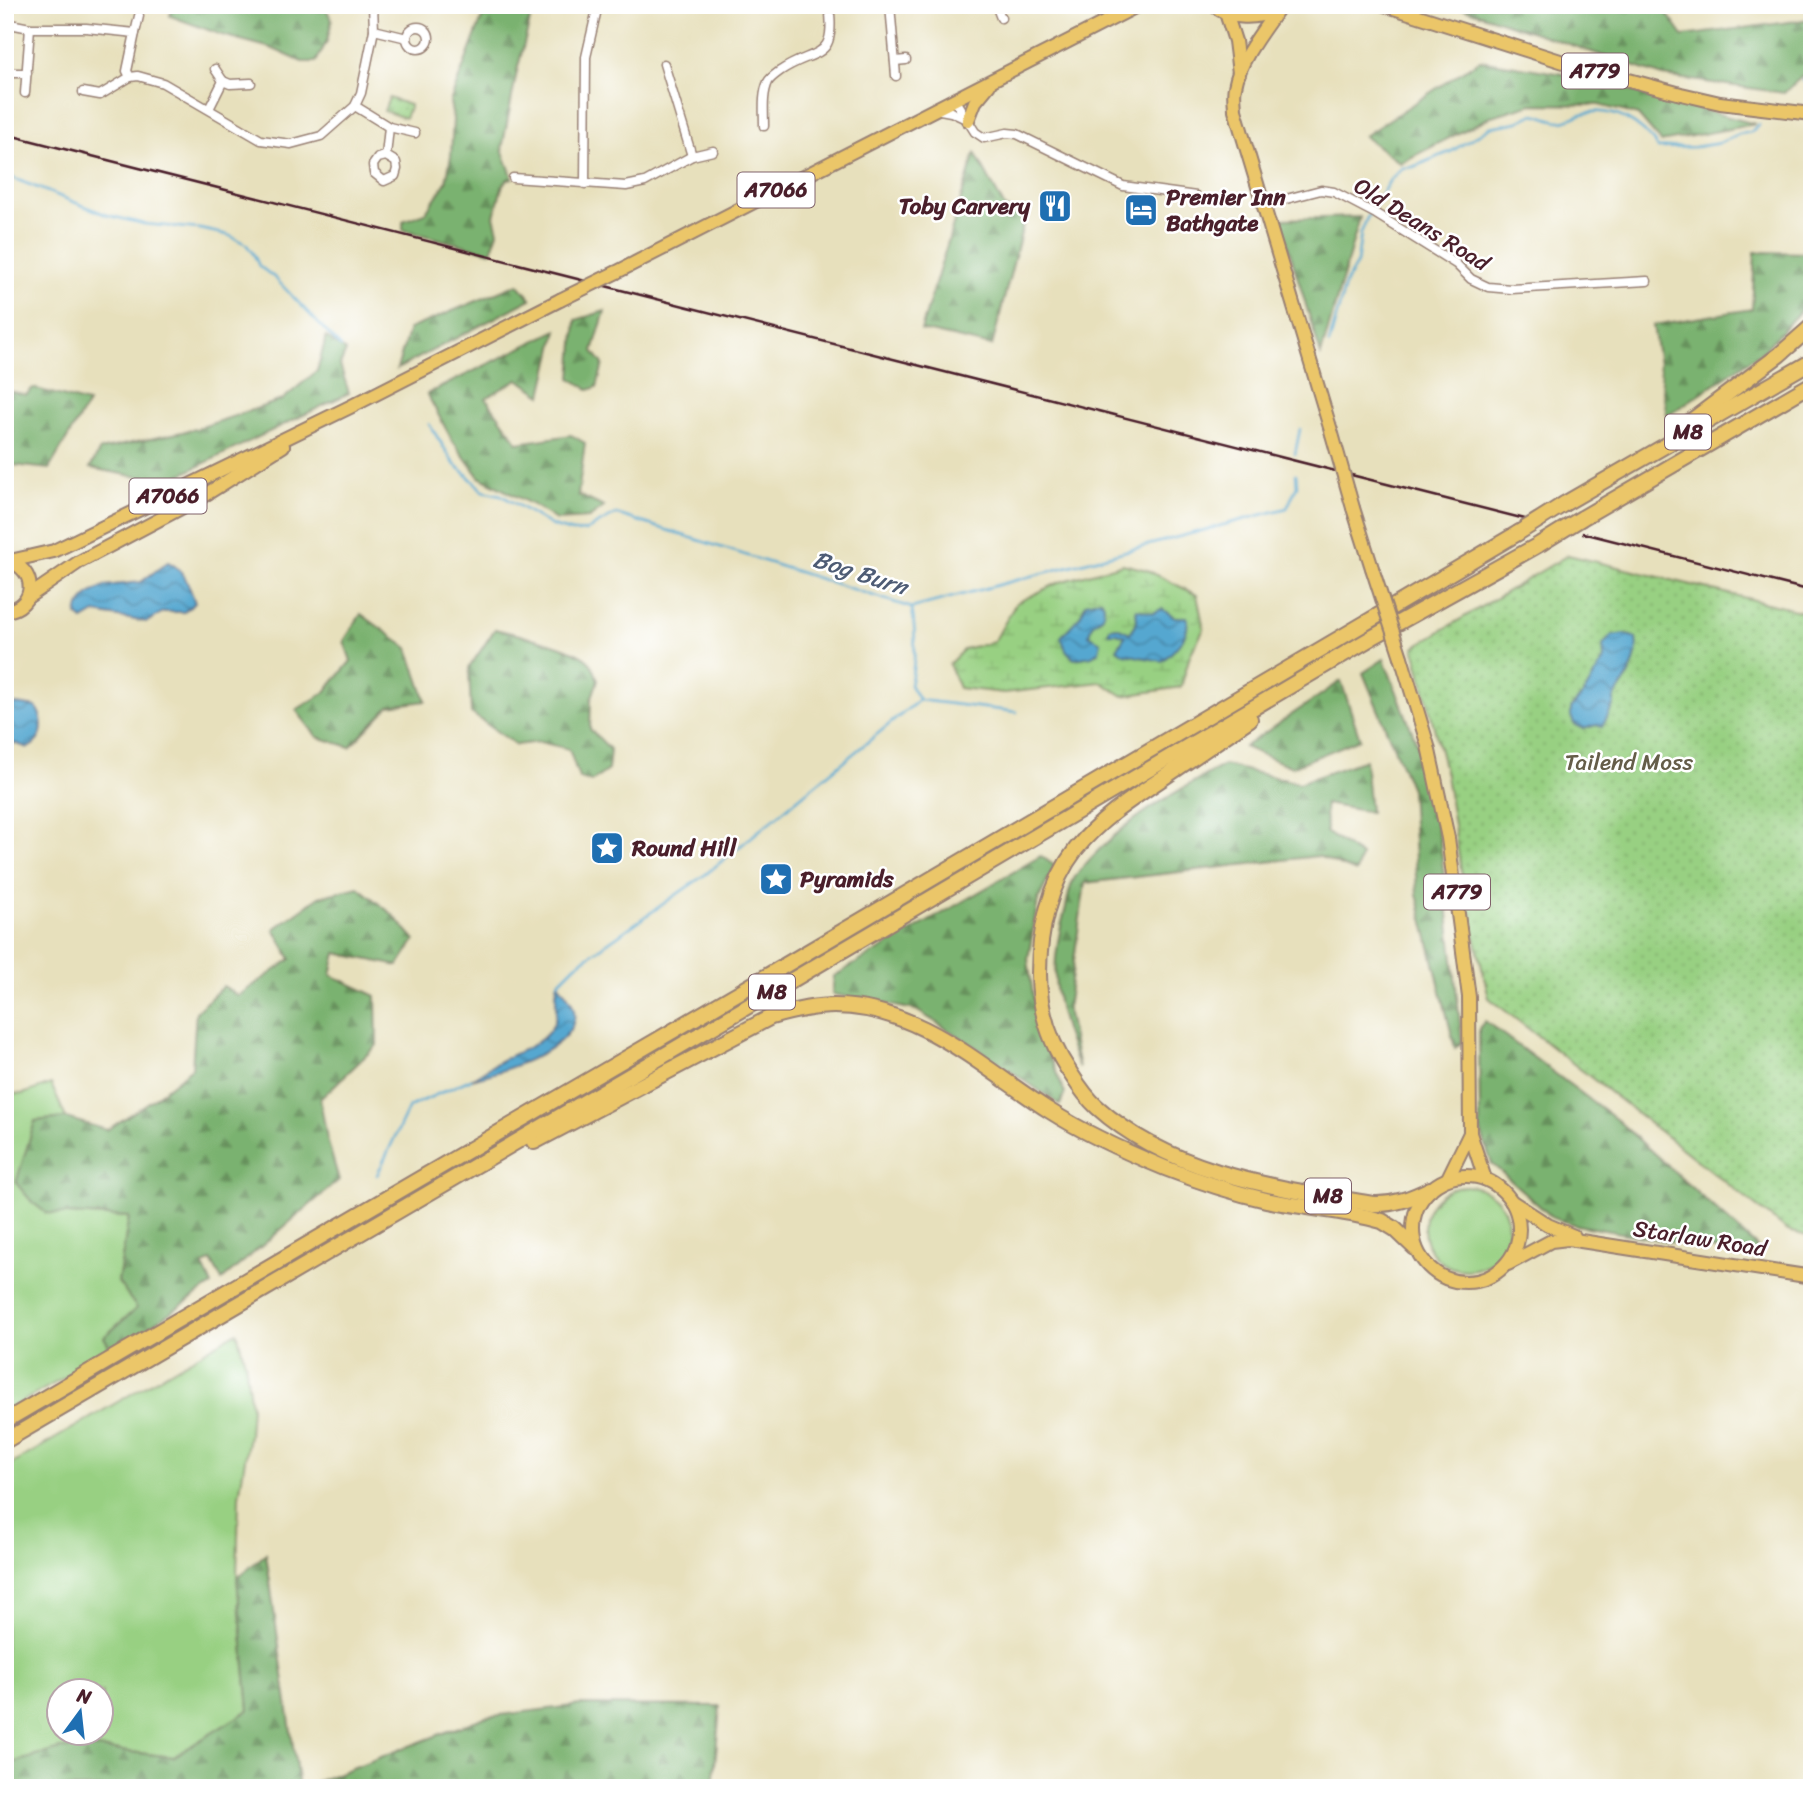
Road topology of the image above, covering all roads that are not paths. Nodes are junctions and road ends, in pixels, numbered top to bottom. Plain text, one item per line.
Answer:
1 (373, 5) edge
2 (598, 5) edge
3 (829, 5) edge
4 (890, 5) edge
5 (996, 5) edge
6 (1139, 5) edge
7 (1384, 5) edge
8 (1281, 7) edge
9 (1215, 8) edge
10 (139, 16) dead end
11 (1001, 18) dead end
12 (5, 23) edge
13 (30, 28) junction
14 (374, 30) junction
15 (135, 33) junction
16 (407, 37) dead end
17 (906, 60) dead end
18 (895, 61) junction
19 (664, 64) dead end
20 (215, 69) dead end
21 (13, 73) dead end
22 (27, 73) junction
23 (1239, 74) junction
24 (896, 76) dead end
25 (131, 77) junction
26 (994, 79) junction
27 (223, 81) junction
28 (251, 83) dead end
29 (83, 92) dead end
30 (25, 93) dead end
31 (954, 99) junction
32 (355, 106) junction
33 (209, 109) junction
34 (935, 109) junction
35 (1812, 114) edge
36 (968, 120) junction
37 (764, 126) dead end
38 (389, 127) junction
39 (415, 133) dead end
40 (713, 151) dead end
41 (386, 156) dead end
42 (692, 156) junction
43 (513, 178) dead end
44 (585, 184) junction
45 (1196, 196) dead end
46 (1262, 205) junction
47 (1647, 281) dead end
48 (1812, 326) edge
49 (1812, 361) edge
50 (1812, 384) edge
51 (322, 421) junction
52 (1643, 458) junction
53 (7, 561) edge
54 (28, 597) junction
55 (6, 611) edge
56 (1373, 636) junction
57 (1469, 1133) junction
58 (1448, 1178) junction
59 (1485, 1179) junction
60 (1430, 1189) junction
61 (1511, 1200) junction
62 (1582, 1239) junction
63 (1415, 1248) junction
64 (1503, 1268) junction
65 (1812, 1277) edge
66 (240, 1304) junction
67 (5, 1421) edge
68 (5, 1441) edge

1 - 14 street
2 - 44 street
3 - 37 street
4 - 18 street
5 - 11 street
6 - 26 main road, A7066
7 - 35 main road, A779
8 - 9 main road
8 - 23 main road, A779
9 - 23 main road, A779
10 - 15 street
12 - 13 street
13 - 15 street
13 - 22 street
14 - 16 street
14 - 32 street
15 - 25 street
17 - 18 street
18 - 24 street
19 - 42 street
20 - 27 street
21 - 22 street
22 - 30 street
23 - 46 main road, A779
25 - 29 street
25 - 33 street
26 - 31 main road, A7066
26 - 36 main road
27 - 28 street
27 - 33 street
31 - 34 main road, A7066
31 - 36 street
32 - 33 street
32 - 38 street
34 - 36 street
34 - 51 main road, A7066, bridge
36 - 45 street
38 - 39 street
38 - 41 street
40 - 42 street
42 - 44 street
43 - 44 street
46 - 47 street, Old Deans Road
46 - 57 main road, A779, bridge
48 - 52 highway, M8
49 - 52 highway, M8
50 - 56 highway, M8, bridge
51 - 53 main road, A7066
51 - 54 main road, A7066
52 - 67 highway, M8, bridge
53 - 54 main road, A7066
54 - 55 main road, A7066
56 - 60 highway, M8
56 - 66 highway, M8
57 - 58 main road, A779
57 - 59 main road, A779
58 - 59 main road
58 - 60 main road
59 - 61 main road
60 - 63 main road
61 - 62 main road, Starlaw Road
61 - 64 main road
62 - 64 main road, Starlaw Road
62 - 65 main road, Starlaw Road
63 - 64 main road
63 - 66 highway, M8
66 - 68 highway, M8

